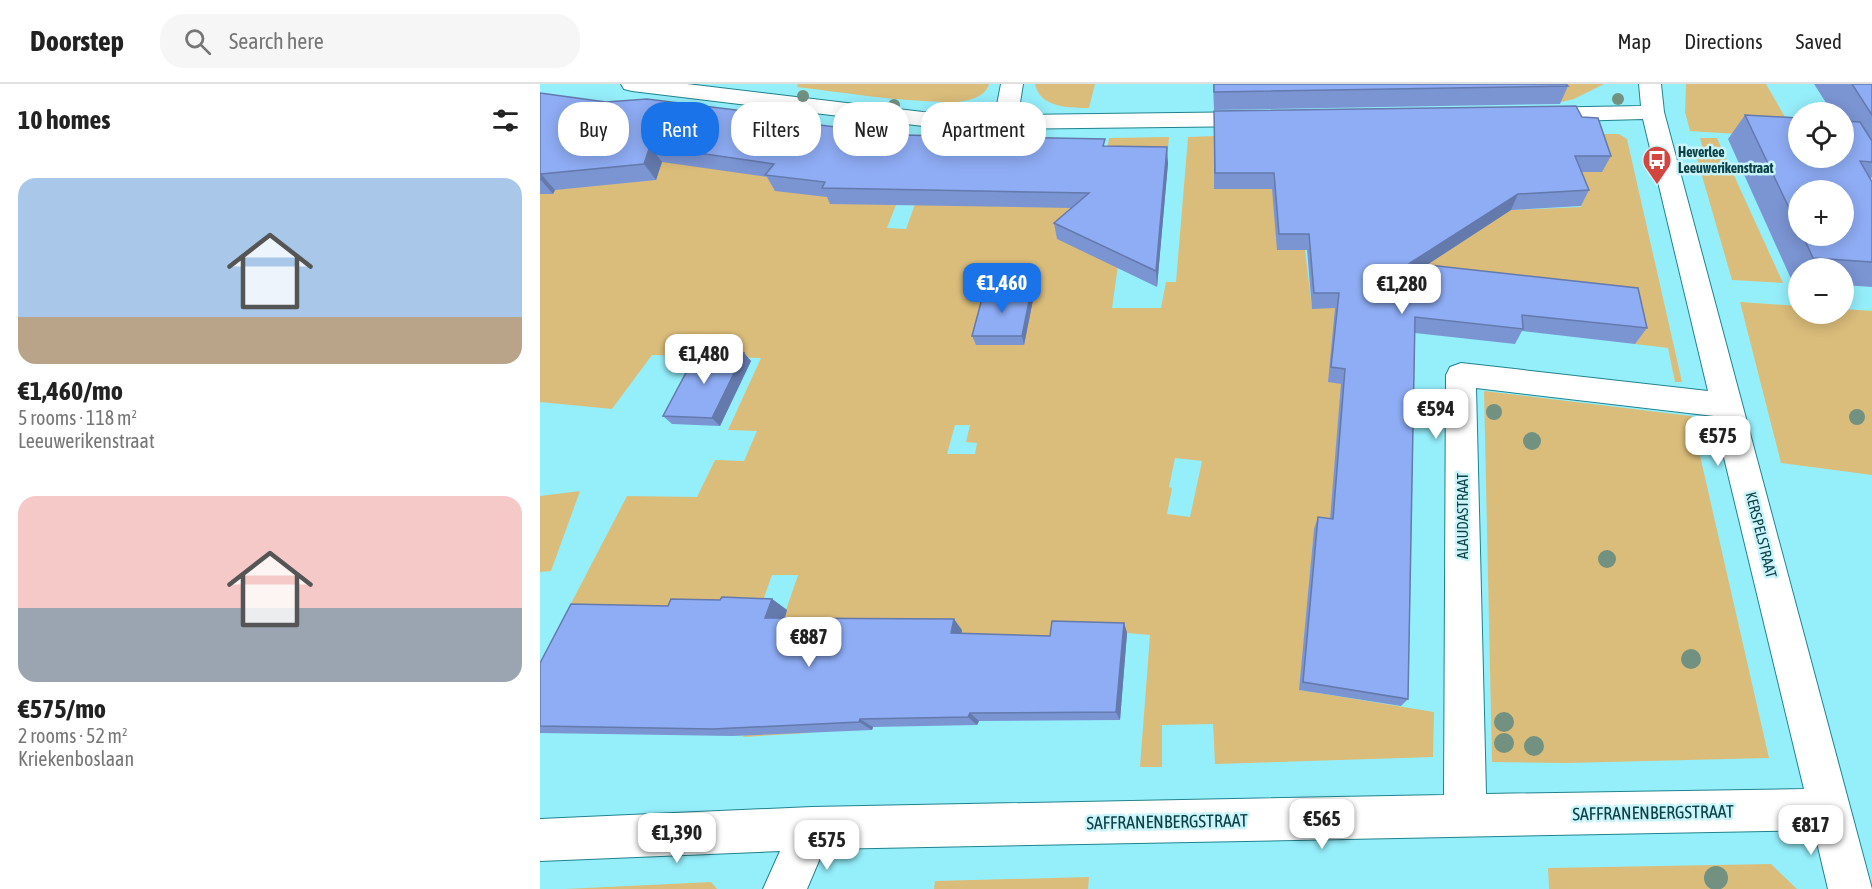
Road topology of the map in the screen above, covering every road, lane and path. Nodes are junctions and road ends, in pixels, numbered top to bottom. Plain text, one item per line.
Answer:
1 (632, 84) edge
2 (1012, 84) edge
3 (1649, 93) edge
4 (1009, 102) edge
5 (1517, 115) edge
6 (921, 119) edge
7 (1276, 119) edge
8 (1046, 122) edge
9 (1728, 405) junction
10 (1831, 809) junction
11 (1465, 817) junction
12 (812, 828) junction
13 (540, 840) edge
14 (785, 889) edge
15 (1850, 889) edge

1 - 6 street
2 - 4 street
3 - 5 street
3 - 9 street, KERSPELSTRAAT
7 - 8 street
9 - 10 street, KERSPELSTRAAT
9 - 11 street, ALAUDASTRAAT
10 - 11 street, SAFFRANENBERGSTRAAT
10 - 15 street, KERSPELSTRAAT
11 - 12 street, SAFFRANENBERGSTRAAT
12 - 13 street, SAFFRANENBERGSTRAAT
12 - 14 street

